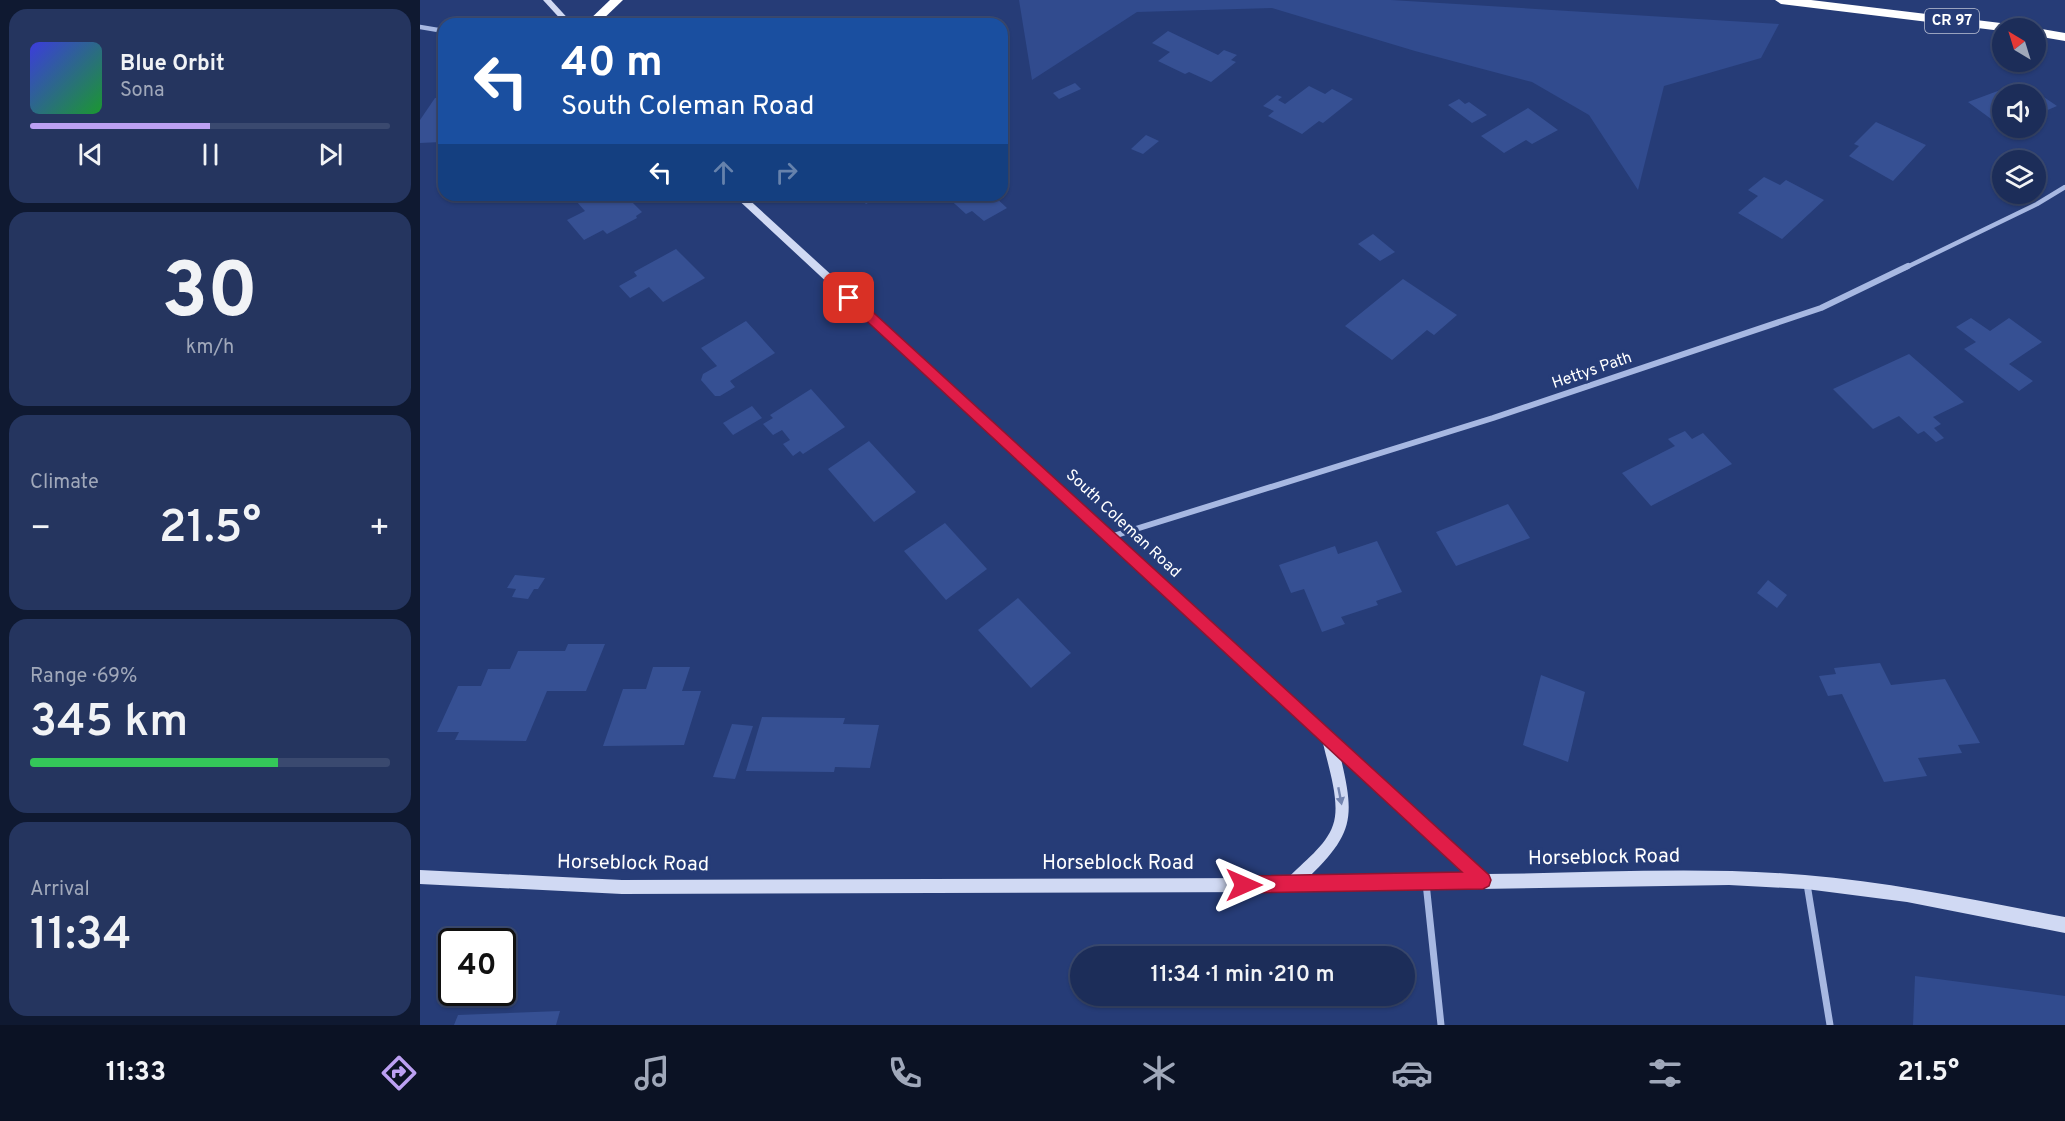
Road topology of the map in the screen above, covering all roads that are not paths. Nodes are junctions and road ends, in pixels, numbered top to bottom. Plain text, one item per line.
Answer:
1 (547, 0) edge
2 (617, 0) edge
3 (1781, 0) edge
4 (564, 18) edge
5 (596, 18) edge
6 (1992, 26) edge
7 (422, 27) edge
8 (438, 30) edge
9 (420, 32) edge
10 (2046, 34) edge
11 (2065, 37) edge
12 (2065, 187) edge
13 (745, 201) edge
14 (1110, 537) junction
15 (1329, 738) junction
16 (420, 877) edge
17 (1483, 880) junction
18 (1426, 882) junction
19 (1806, 882) junction
20 (1291, 885) junction
21 (2065, 925) edge
22 (1441, 1025) edge
23 (1830, 1025) edge

1 - 4 street
2 - 5 highway
3 - 6 highway, CR 97
7 - 8 street
7 - 9 street
10 - 11 highway
12 - 14 street, Hettys Path
13 - 14 street, South Coleman Road
14 - 15 street, South Coleman Road
15 - 17 street, South Coleman Road
15 -> 20 street
16 - 20 street, Horseblock Road
17 - 18 street, Horseblock Road
17 - 19 street, Horseblock Road
18 - 20 street, Horseblock Road
18 - 22 street
19 - 21 street, Horseblock Road
19 - 23 street

